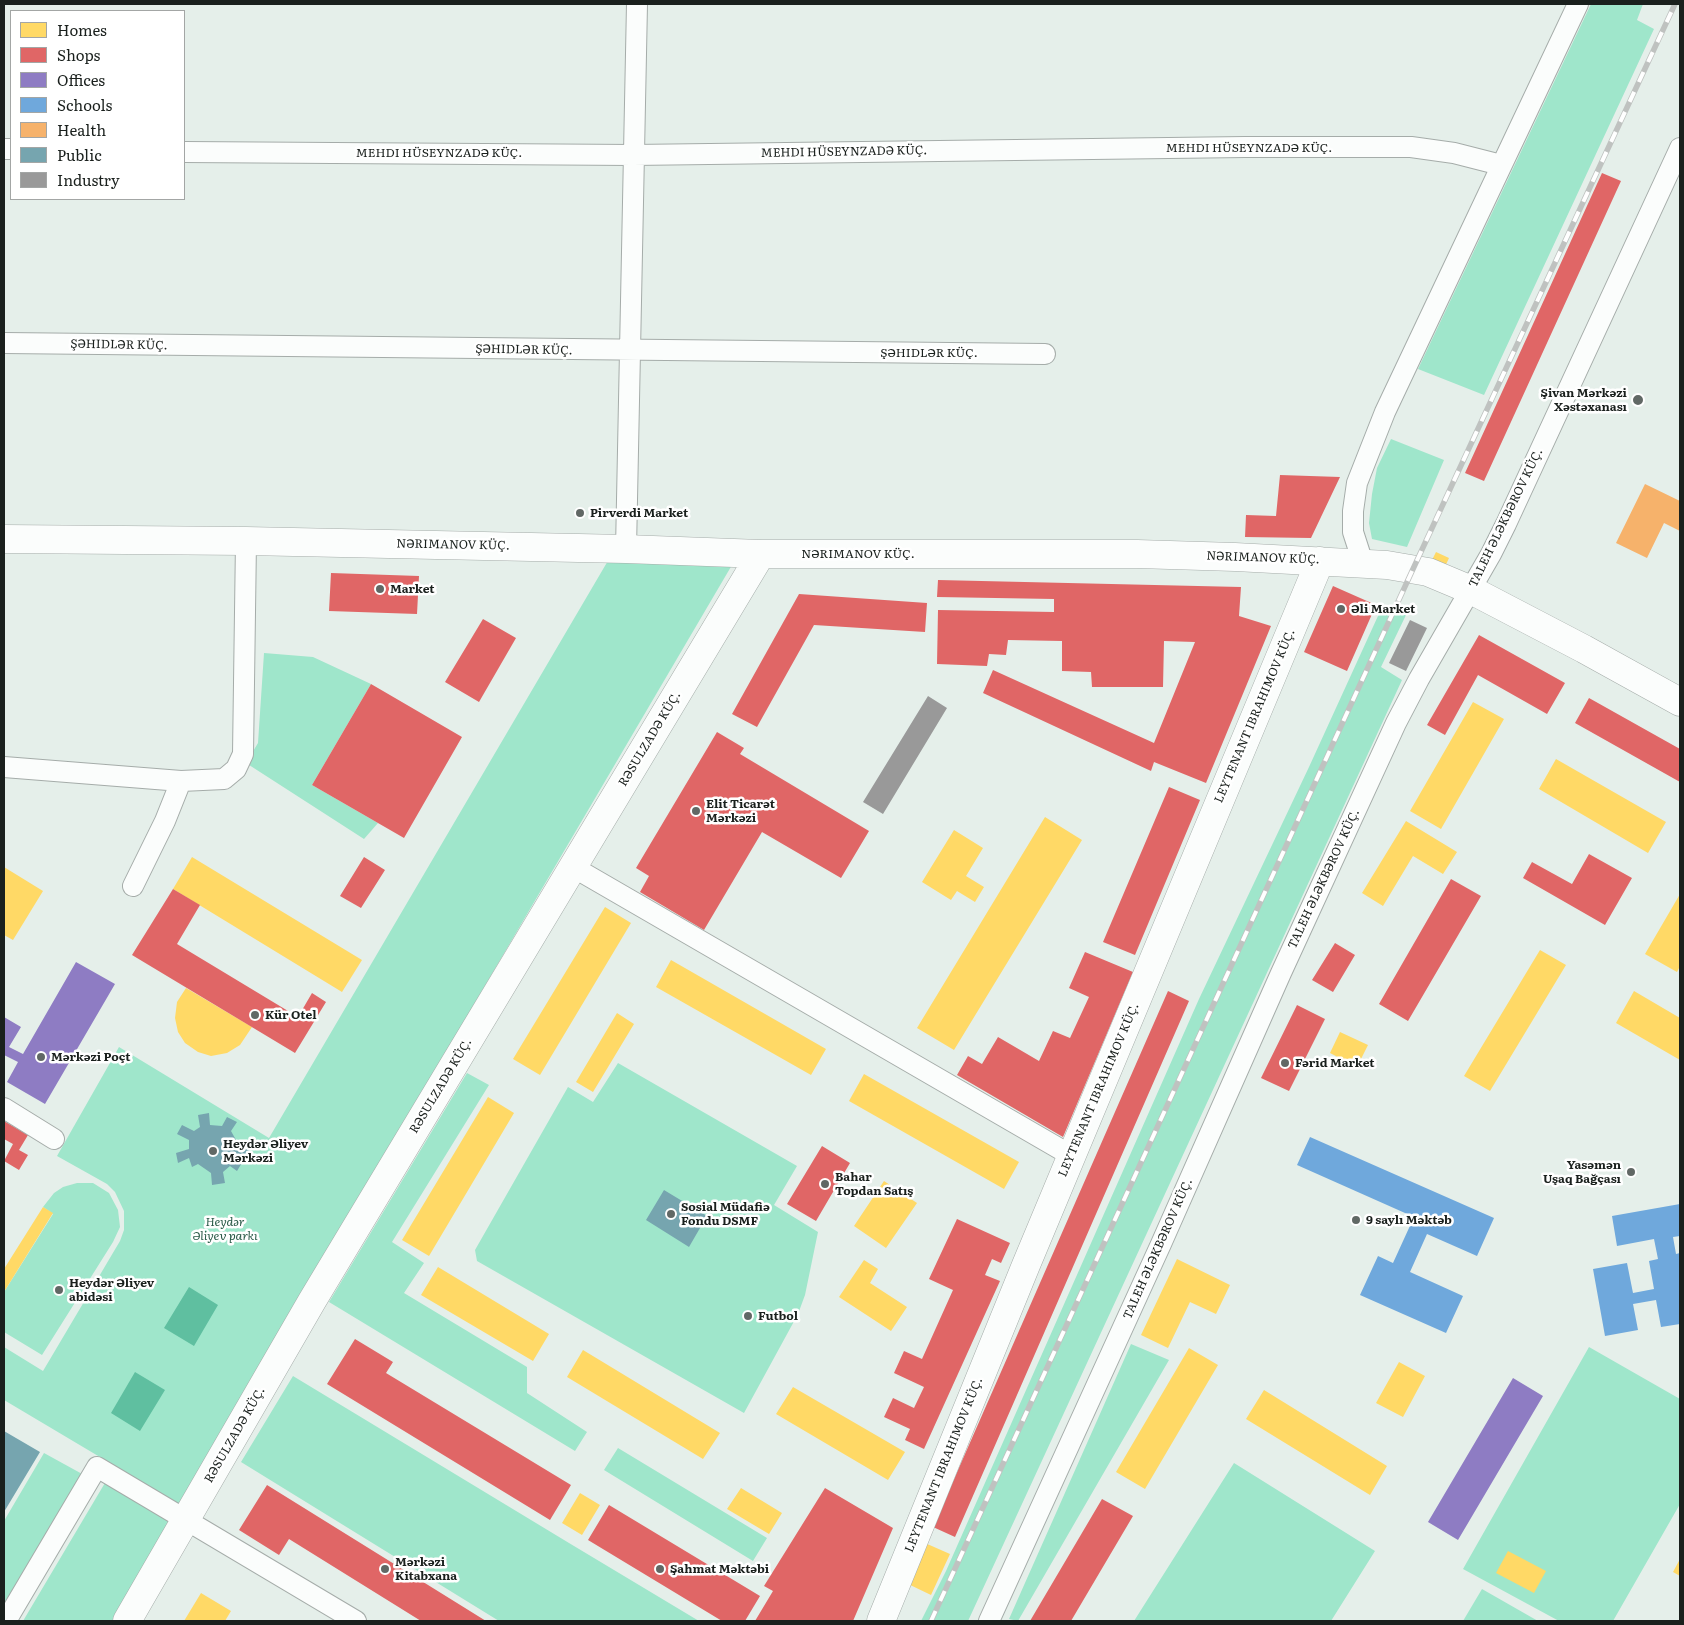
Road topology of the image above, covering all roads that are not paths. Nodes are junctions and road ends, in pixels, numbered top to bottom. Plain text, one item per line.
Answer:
1 (638, 4) edge
2 (1578, 4) edge
3 (1680, 148) edge
4 (185, 152) edge
5 (633, 155) junction
6 (1502, 166) junction
7 (4, 343) edge
8 (630, 351) junction
9 (1045, 354) dead end
10 (4, 539) edge
11 (246, 541) junction
12 (626, 548) junction
13 (761, 554) junction
14 (1320, 561) junction
15 (1363, 563) junction
16 (1471, 590) junction
17 (1680, 702) edge
18 (4, 767) edge
19 (181, 781) junction
20 (573, 867) junction
21 (133, 886) dead end
22 (4, 1108) edge
23 (54, 1139) dead end
24 (1072, 1156) junction
25 (186, 1520) junction
26 (6, 1621) edge
27 (127, 1621) edge
28 (356, 1621) edge
29 (880, 1621) edge
30 (989, 1621) edge

1 - 5 street
2 - 6 street
3 - 16 street, TALEH ƏLƏKBƏROV KÜÇ.
4 - 5 street, MEHDI HÜSEYNZADƏ KÜÇ.
5 - 6 street, MEHDI HÜSEYNZADƏ KÜÇ.
5 - 8 street
6 - 15 street
7 - 8 street, ŞƏHIDLƏR KÜÇ.
8 - 9 street, ŞƏHIDLƏR KÜÇ.
8 - 12 street
10 - 11 main road, NƏRIMANOV KÜÇ.
11 - 12 main road, NƏRIMANOV KÜÇ.
11 - 19 street
12 - 13 main road, NƏRIMANOV KÜÇ.
13 - 14 main road, NƏRIMANOV KÜÇ.
13 - 20 main road, RƏSULZADƏ KÜÇ.
14 - 15 main road, NƏRIMANOV KÜÇ.
14 - 24 main road, LEYTENANT IBRAHIMOV KÜÇ.
15 - 16 main road, NƏRIMANOV KÜÇ.
16 - 17 main road, NƏRIMANOV KÜÇ.
16 - 30 street, TALEH ƏLƏKBƏROV KÜÇ.
18 - 19 street
19 - 21 street
20 - 24 street
20 - 25 main road, RƏSULZADƏ KÜÇ.
22 - 23 street
24 - 29 main road, LEYTENANT IBRAHIMOV KÜÇ.
25 - 26 street
25 - 27 main road, RƏSULZADƏ KÜÇ.
25 - 28 street

